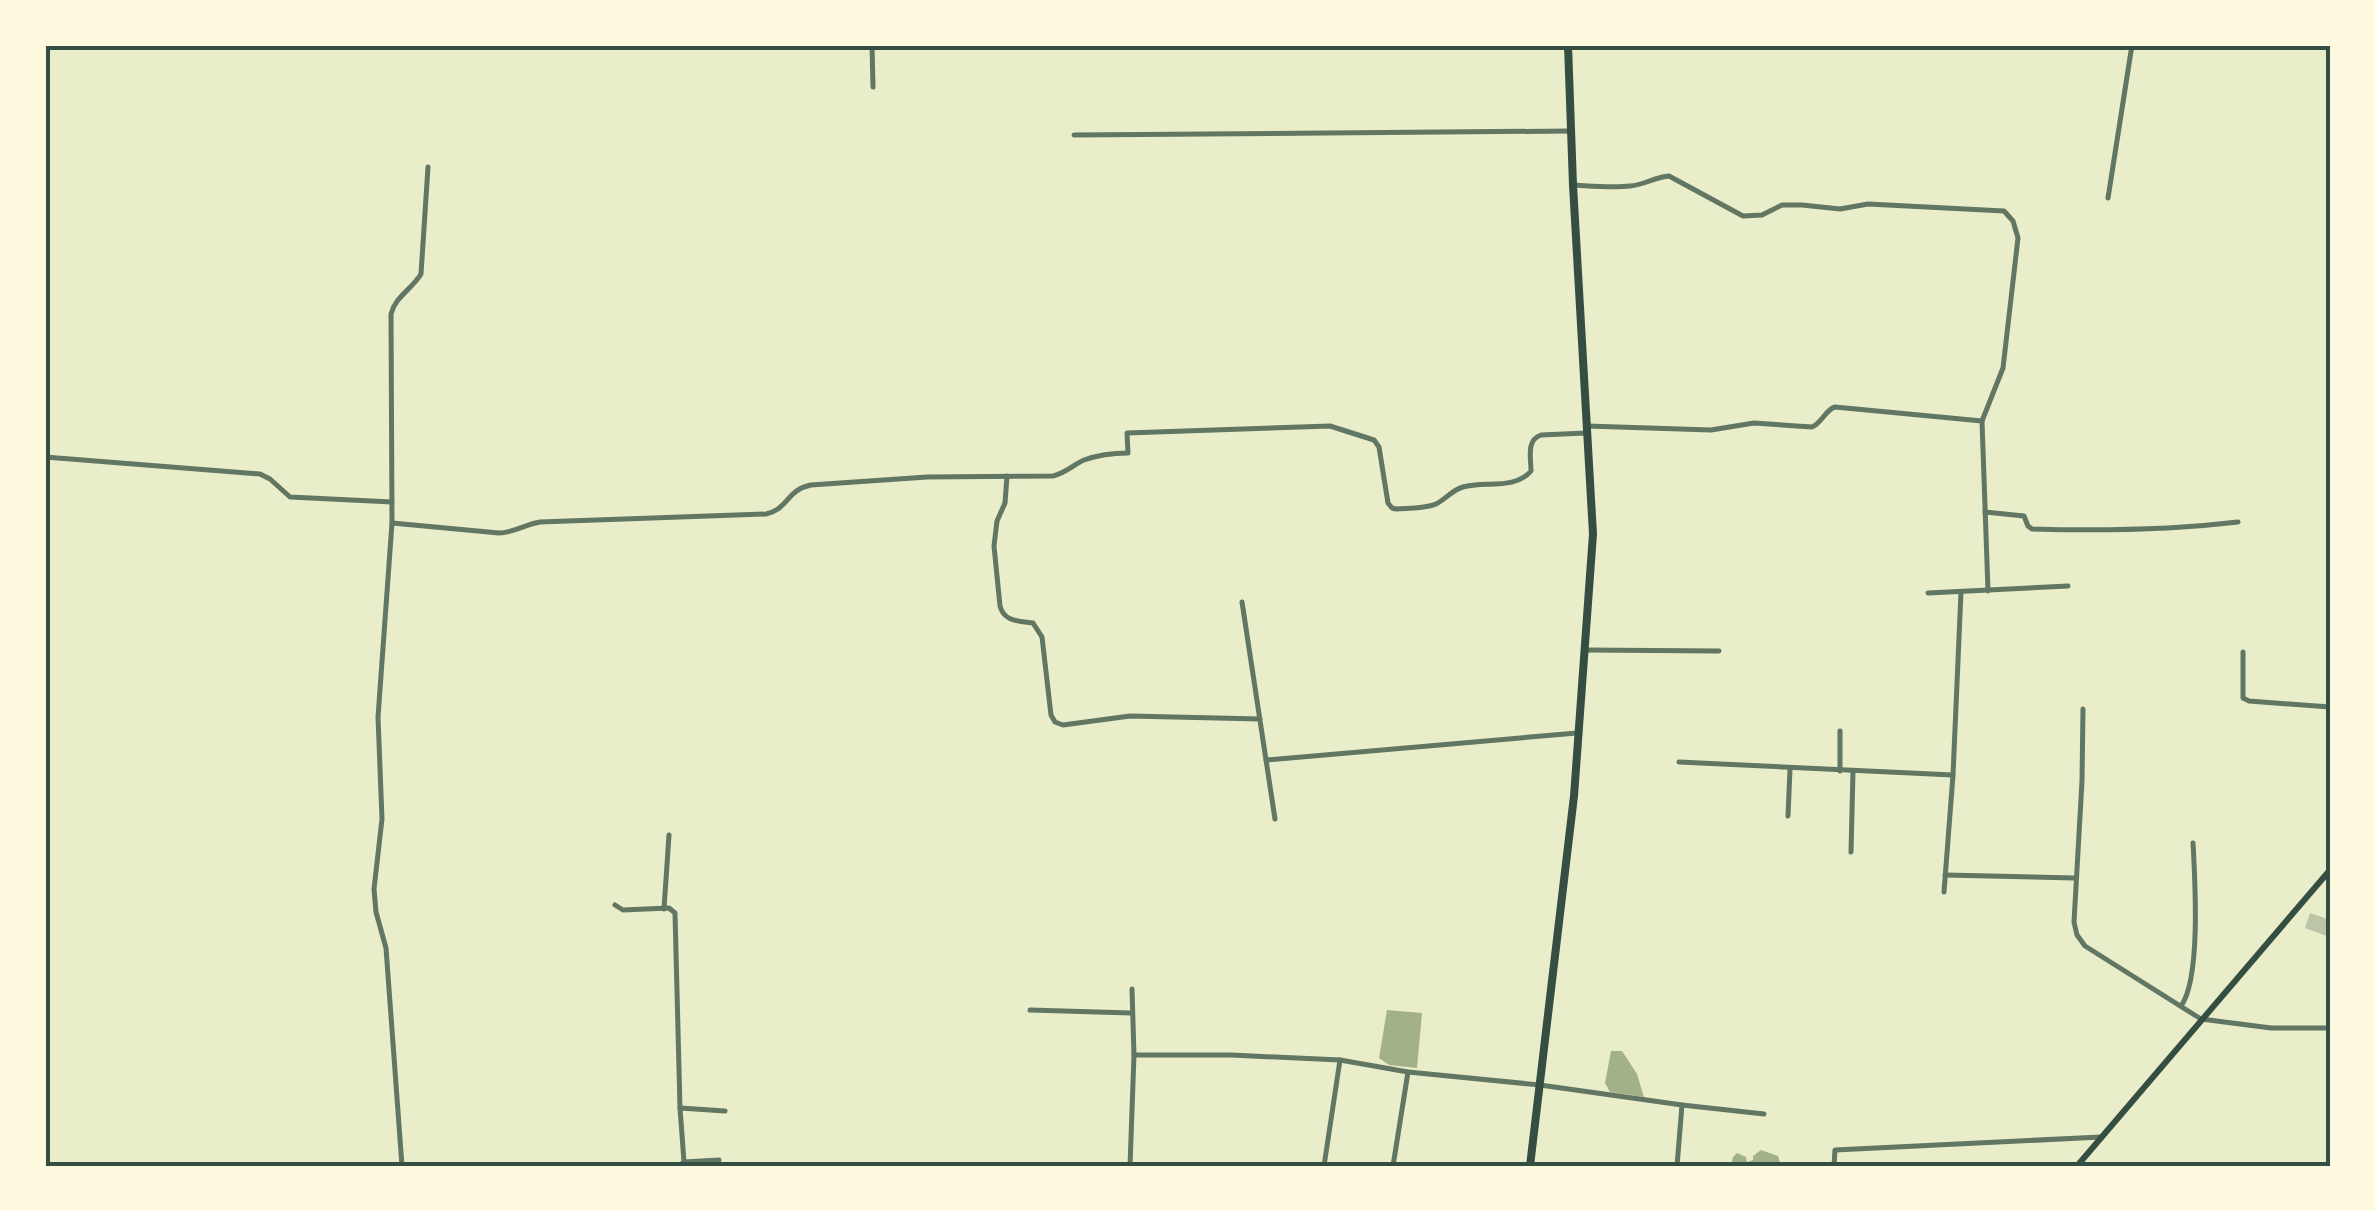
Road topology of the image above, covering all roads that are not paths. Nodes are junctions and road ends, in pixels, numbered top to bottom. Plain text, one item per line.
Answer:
1 (872, 45) edge
2 (1568, 45) edge
3 (2132, 45) edge
4 (873, 87) dead end
5 (1571, 131) junction
6 (1074, 135) dead end
7 (428, 167) dead end
8 (1573, 185) junction
9 (2108, 198) dead end
10 (1982, 421) junction
11 (1587, 430) junction
12 (45, 458) edge
13 (1006, 476) junction
14 (392, 502) junction
15 (1985, 512) junction
16 (2238, 522) dead end
17 (392, 524) junction
18 (2068, 586) dead end
19 (1988, 590) junction
20 (1961, 592) junction
21 (1928, 593) dead end
22 (1242, 602) dead end
23 (1585, 650) junction
24 (1719, 651) dead end
25 (2244, 652) dead end
26 (2330, 708) edge
27 (2082, 709) dead end
28 (1260, 719) junction
29 (1840, 731) dead end
30 (1579, 733) junction
31 (1266, 760) junction
32 (1679, 762) dead end
33 (1790, 768) junction
34 (1840, 771) junction
35 (1853, 771) junction
36 (1953, 775) junction
37 (1788, 816) dead end
38 (1275, 819) dead end
39 (669, 836) dead end
40 (2193, 843) dead end
41 (1851, 852) dead end
42 (2330, 870) edge
43 (1945, 875) junction
44 (2075, 878) junction
45 (1944, 892) dead end
46 (615, 905) dead end
47 (664, 908) junction
48 (1132, 988) dead end
49 (2181, 1006) junction
50 (1030, 1010) dead end
51 (1131, 1014) junction
52 (2201, 1019) junction
53 (2330, 1028) edge
54 (1134, 1055) junction
55 (1340, 1060) junction
56 (1408, 1072) junction
57 (1540, 1085) junction
58 (1682, 1105) junction
59 (680, 1108) junction
60 (725, 1112) dead end
61 (1764, 1114) dead end
62 (2102, 1137) junction
63 (719, 1160) dead end
64 (681, 1164) edge
65 (402, 1166) edge
66 (1130, 1166) edge
67 (1324, 1166) edge
68 (1393, 1166) edge
69 (1530, 1166) edge
70 (1677, 1166) edge
71 (1834, 1166) edge
72 (2077, 1166) edge

1 - 4 street
2 - 5 highway
3 - 9 street
5 - 6 street
5 - 8 highway
7 - 14 street
8 - 10 street
8 - 11 highway
10 - 11 street
10 - 15 street
11 - 13 street
11 - 23 highway
12 - 14 street
13 - 17 street
13 - 28 street
14 - 17 street
15 - 16 street
15 - 19 street
17 - 65 street
18 - 19 street
19 - 20 street
20 - 21 street
20 - 36 street
22 - 28 street
23 - 24 street
23 - 30 highway
25 - 26 street
27 - 44 street
28 - 31 street
29 - 34 street
30 - 31 street
30 - 57 highway
31 - 38 street
32 - 33 street
33 - 34 street
33 - 37 street
34 - 35 street
35 - 36 street
35 - 41 street
36 - 43 street
39 - 47 street
40 - 49 street
42 - 52 main road
43 - 44 street
43 - 45 street
44 - 49 street
46 - 47 street
47 - 59 street
48 - 51 street
49 - 52 street
50 - 51 street
51 - 54 street
52 - 53 street
52 - 62 main road
54 - 55 street
54 - 66 street
55 - 56 street
55 - 67 street
56 - 57 street
56 - 68 street
57 - 58 street
57 - 69 highway
58 - 61 street
58 - 70 street
59 - 60 street
59 - 64 street
62 - 71 street
62 - 72 main road
63 - 64 street

